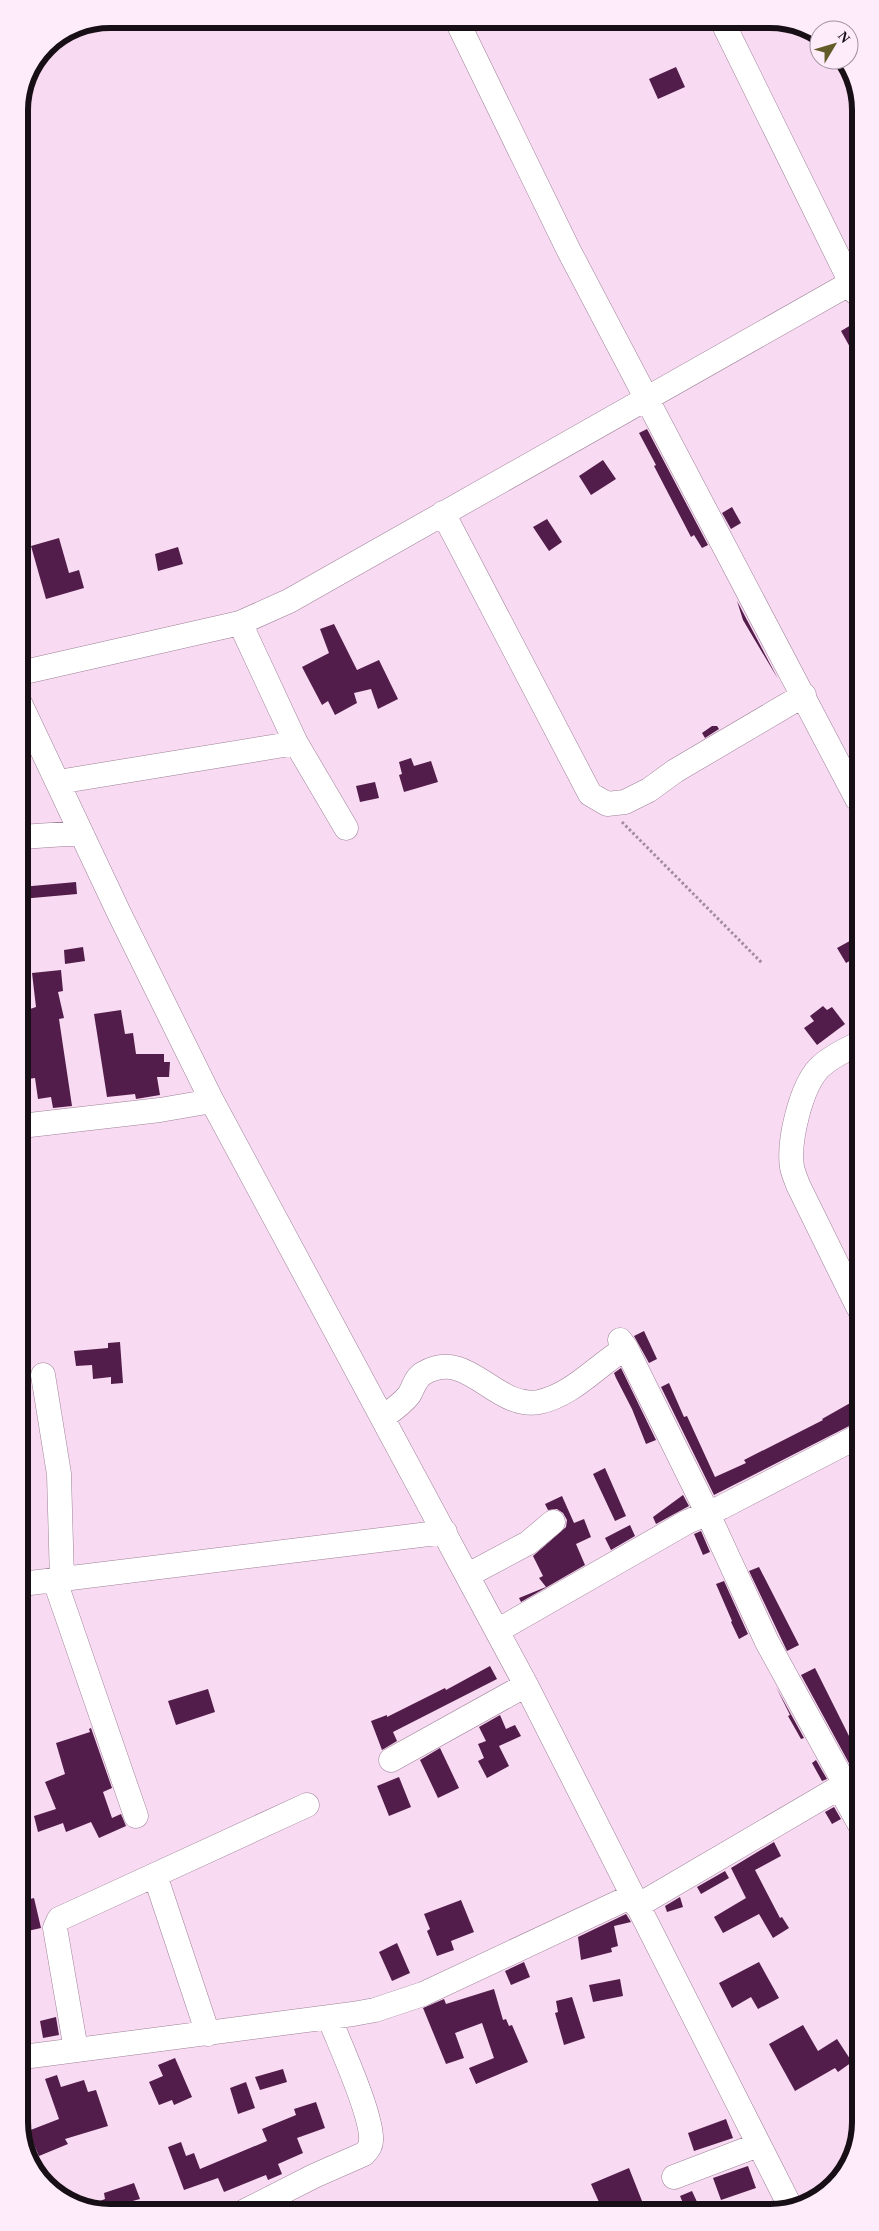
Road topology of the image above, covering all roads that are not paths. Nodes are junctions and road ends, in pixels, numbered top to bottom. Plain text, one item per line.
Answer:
1 (460, 28) edge
2 (726, 28) edge
3 (852, 281) edge
4 (852, 286) edge
5 (647, 400) junction
6 (443, 513) junction
7 (240, 623) junction
8 (28, 672) edge
9 (804, 695) junction
10 (28, 720) edge
11 (296, 742) junction
12 (58, 782) junction
13 (852, 789) edge
14 (346, 828) dead end
15 (81, 833) junction
16 (28, 837) edge
17 (852, 1048) edge
18 (212, 1101) junction
19 (28, 1125) edge
20 (852, 1295) edge
21 (43, 1374) dead end
22 (383, 1417) junction
23 (852, 1440) edge
24 (708, 1514) junction
25 (553, 1522) dead end
26 (446, 1532) junction
27 (468, 1575) junction
28 (59, 1581) junction
29 (28, 1584) edge
30 (498, 1631) junction
31 (526, 1685) junction
32 (391, 1760) dead end
33 (848, 1782) edge
34 (852, 1796) edge
35 (307, 1805) dead end
36 (136, 1816) dead end
37 (155, 1875) junction
38 (635, 1901) junction
39 (329, 2017) junction
40 (208, 2034) junction
41 (76, 2050) junction
42 (28, 2056) edge
43 (758, 2146) junction
44 (674, 2177) dead end
45 (787, 2201) edge
46 (260, 2203) edge

1 - 5 street
2 - 3 street
4 - 5 street
5 - 6 street
5 - 9 street
6 - 7 street
6 - 9 street
7 - 8 street
7 - 11 street
9 - 13 street
10 - 12 street
11 - 12 street
11 - 14 street
12 - 15 street
15 - 16 street
15 - 18 street
17 - 20 street
18 - 19 street
18 - 22 street
21 - 28 street
22 - 24 street
22 - 26 street
23 - 24 street
24 - 30 street
24 - 33 street
25 - 27 street
26 - 27 street
26 - 28 street
27 - 30 street
28 - 29 street
28 - 36 street
30 - 31 street
31 - 32 street
31 - 38 street
33 - 34 street
33 - 38 street
35 - 37 street
37 - 40 street
37 - 41 street
38 - 39 street
38 - 43 street
39 - 40 street
39 - 46 street
40 - 41 street
41 - 42 street
43 - 44 street
43 - 45 street

